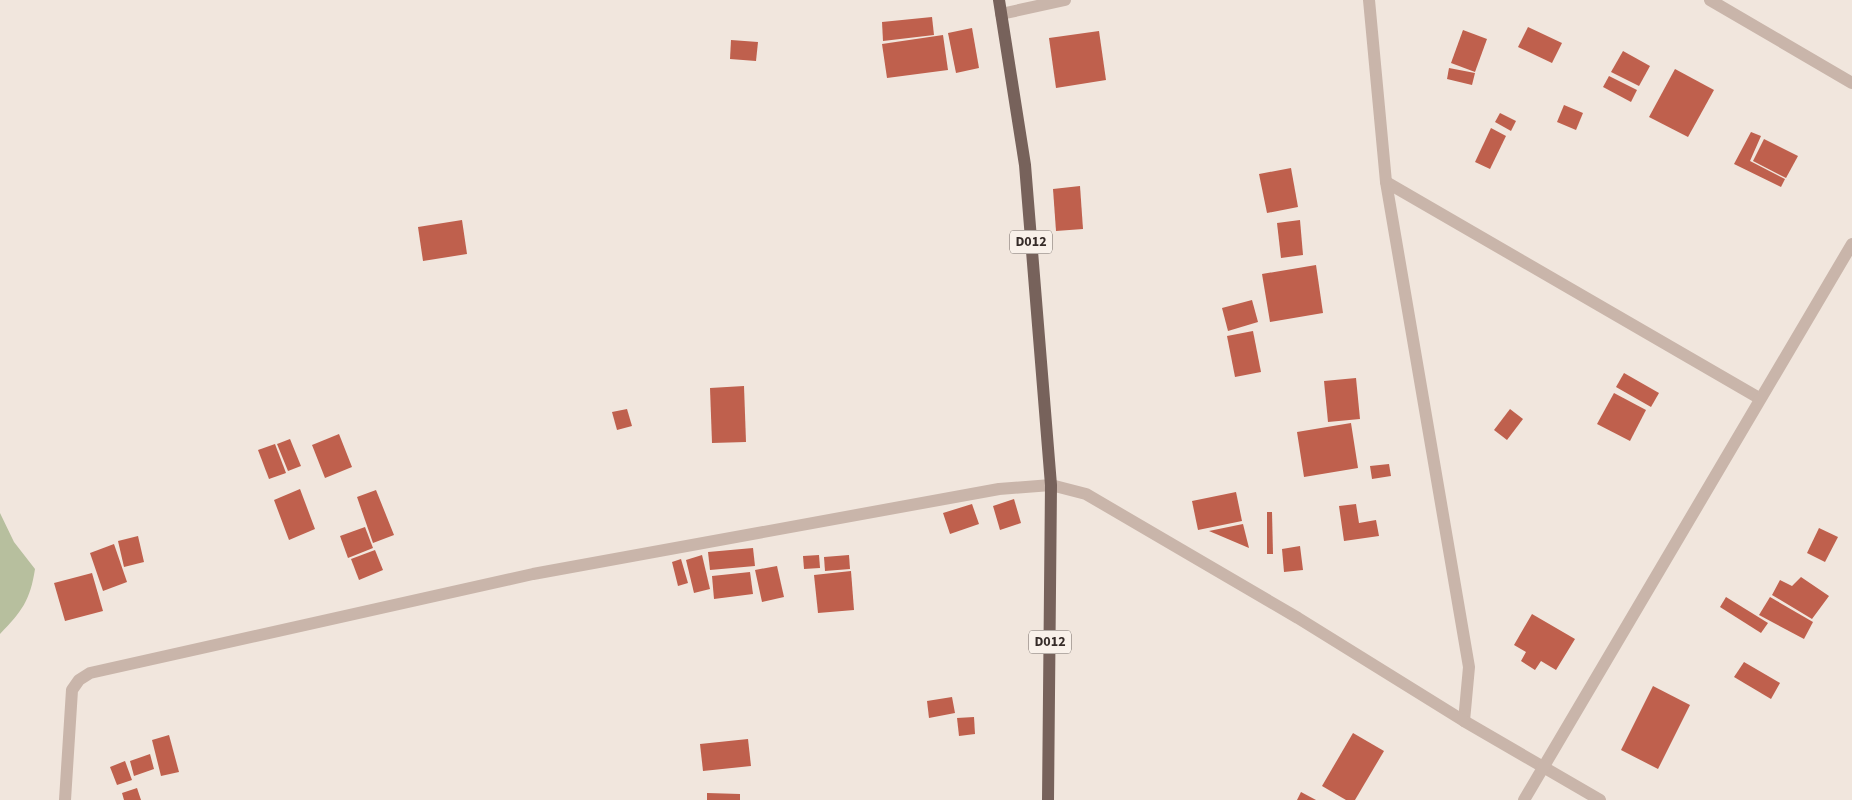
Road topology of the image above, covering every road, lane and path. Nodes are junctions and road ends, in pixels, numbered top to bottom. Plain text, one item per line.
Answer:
1 (999, 0) edge
2 (1065, 0) edge
3 (1370, 0) edge
4 (1710, 0) edge
5 (1001, 14) junction
6 (1852, 83) edge
7 (1386, 182) junction
8 (1852, 244) edge
9 (1759, 398) junction
10 (1051, 485) junction
11 (1464, 721) junction
12 (1544, 767) junction
13 (65, 800) edge
14 (1048, 800) edge
15 (1524, 800) edge
16 (1600, 800) edge

1 - 5 main road, D012
2 - 5 street
3 - 7 street
4 - 6 street
5 - 10 main road, D012
7 - 9 street
7 - 11 street
8 - 9 street
9 - 12 street
10 - 11 street
10 - 13 street
10 - 14 main road, D012
11 - 12 street
12 - 15 street
12 - 16 street

